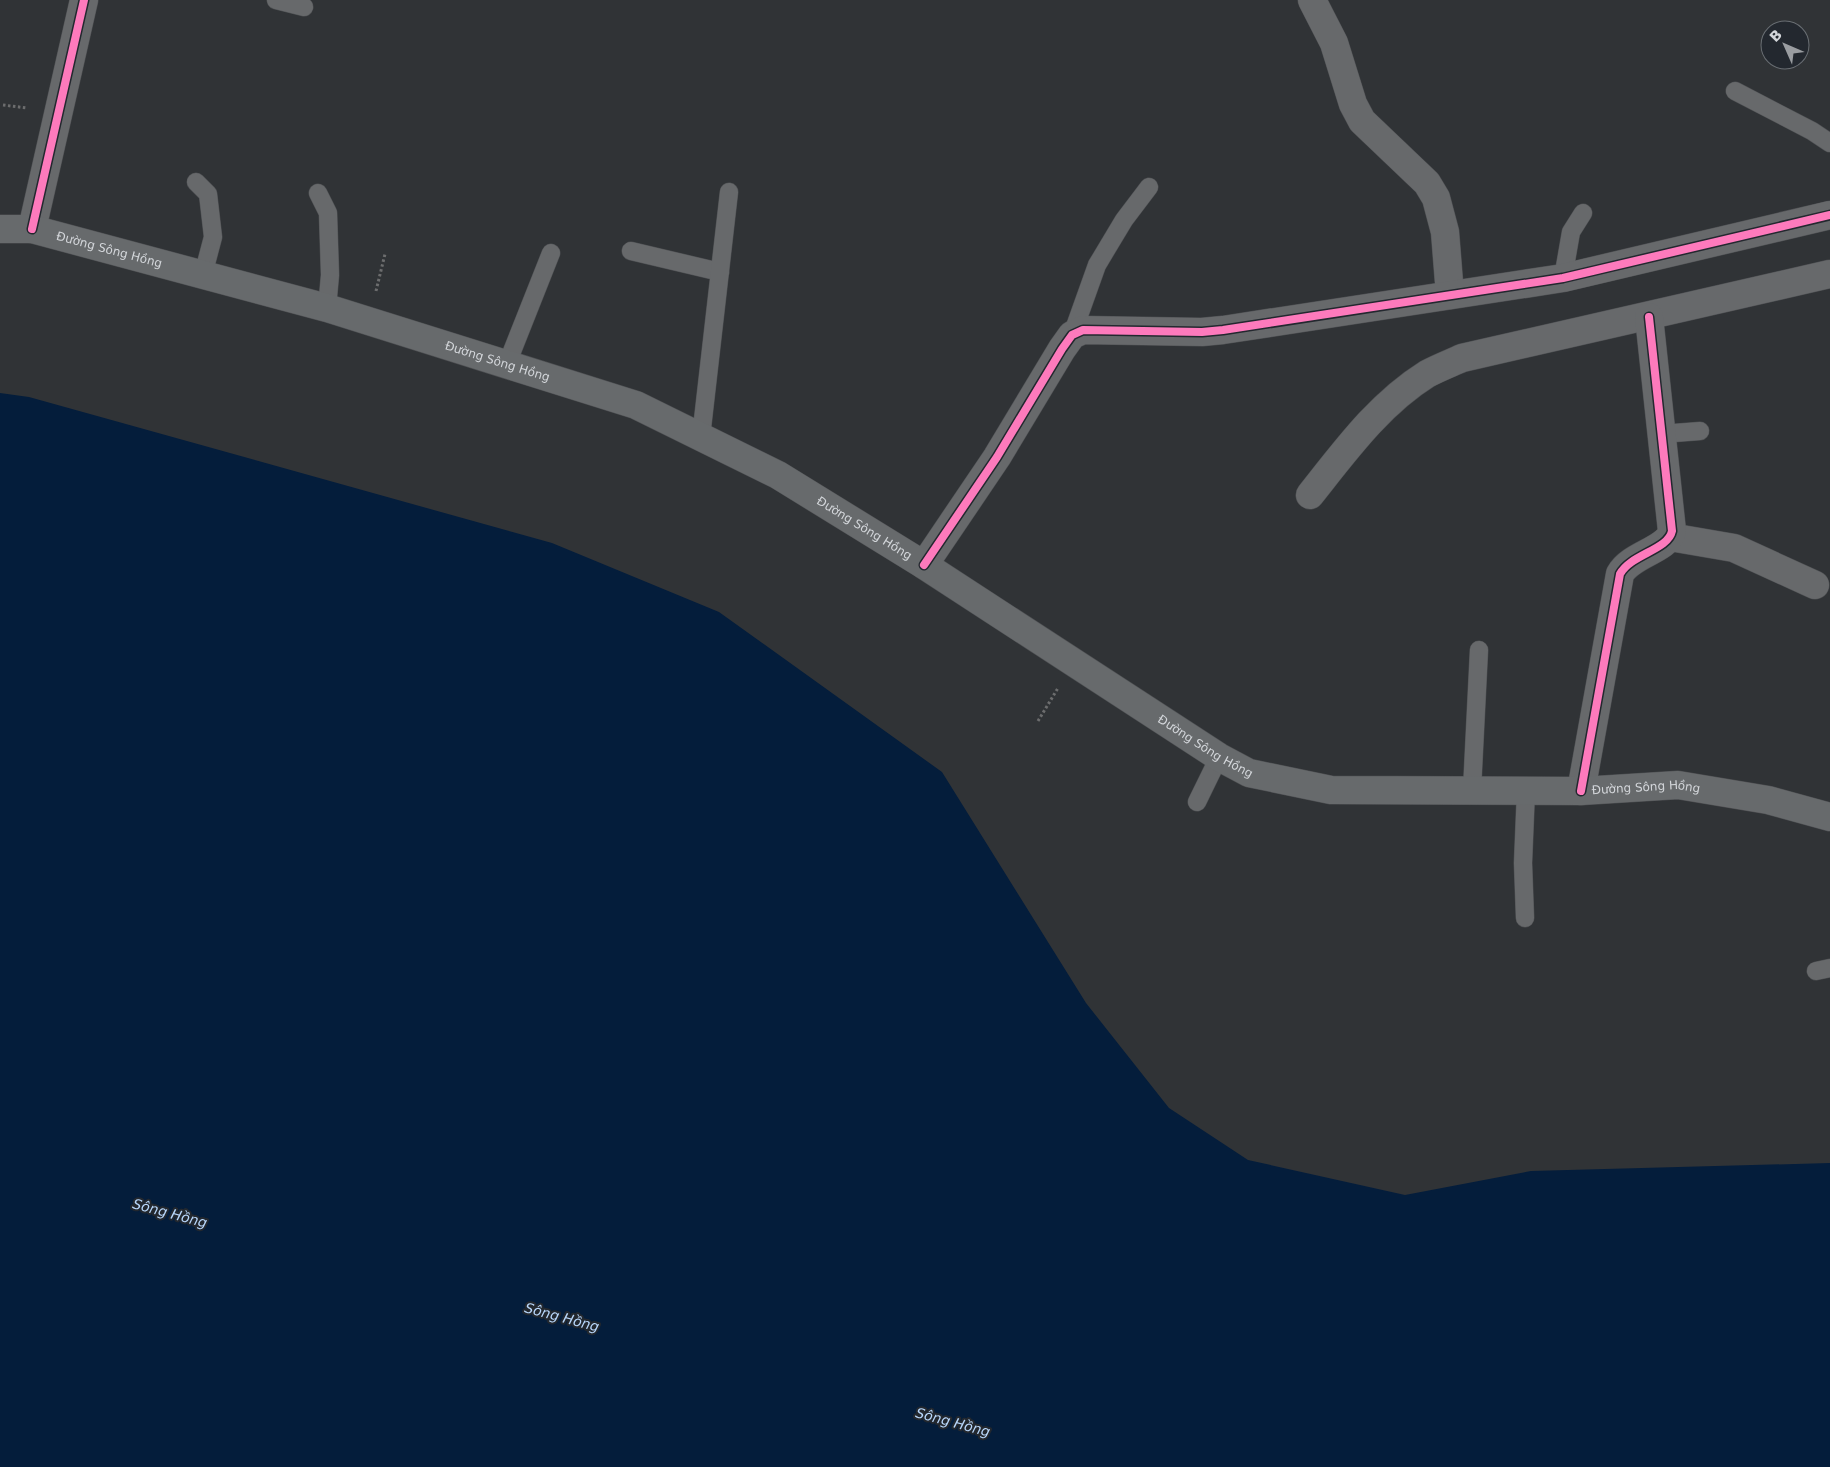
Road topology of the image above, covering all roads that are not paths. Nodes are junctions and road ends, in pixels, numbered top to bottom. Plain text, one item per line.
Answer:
1 (84, 0) edge
2 (276, 0) edge
3 (1312, 0) edge
4 (304, 7) dead end
5 (1735, 91) dead end
6 (1830, 143) edge
7 (196, 182) dead end
8 (1149, 187) dead end
9 (729, 192) dead end
10 (318, 193) dead end
11 (1584, 213) dead end
12 (1830, 215) edge
13 (0, 229) edge
14 (32, 229) junction
15 (632, 251) dead end
16 (551, 253) dead end
17 (720, 272) junction
18 (1830, 274) edge
19 (203, 275) junction
20 (1563, 278) junction
21 (1450, 295) junction
22 (327, 308) junction
23 (1649, 317) junction
24 (1072, 335) junction
25 (507, 364) junction
26 (1700, 431) dead end
27 (1661, 434) junction
28 (701, 437) junction
29 (1310, 495) dead end
30 (1670, 537) junction
31 (924, 565) junction
32 (1815, 585) dead end
33 (1479, 650) dead end
34 (1219, 757) junction
35 (1472, 790) junction
36 (1526, 790) junction
37 (1581, 791) junction
38 (1197, 802) dead end
39 (1830, 817) edge
40 (1525, 918) dead end

1 - 14 street
2 - 4 lane
3 - 21 street
5 - 6 lane
7 - 19 lane
8 - 24 lane
9 - 17 lane
10 - 22 lane
11 - 20 lane
12 - 20 street
13 - 14 main road, Đường Sông Hồng
14 - 19 main road, Đường Sông Hồng
15 - 17 lane
16 - 25 lane
17 - 28 lane
18 - 23 street
19 - 22 main road, Đường Sông Hồng
20 - 21 street
21 - 24 street
22 - 25 main road, Đường Sông Hồng
23 - 27 street
23 - 29 street
24 - 31 street
25 - 28 main road, Đường Sông Hồng
26 - 27 lane
27 - 30 street
28 - 31 main road, Đường Sông Hồng
30 - 32 street
30 - 37 street
31 - 34 main road, Đường Sông Hồng
33 - 35 lane
34 - 35 main road, Đường Sông Hồng
34 - 38 lane
35 - 36 main road, Đường Sông Hồng
36 - 37 main road, Đường Sông Hồng
36 - 40 lane
37 - 39 main road, Đường Sông Hồng

